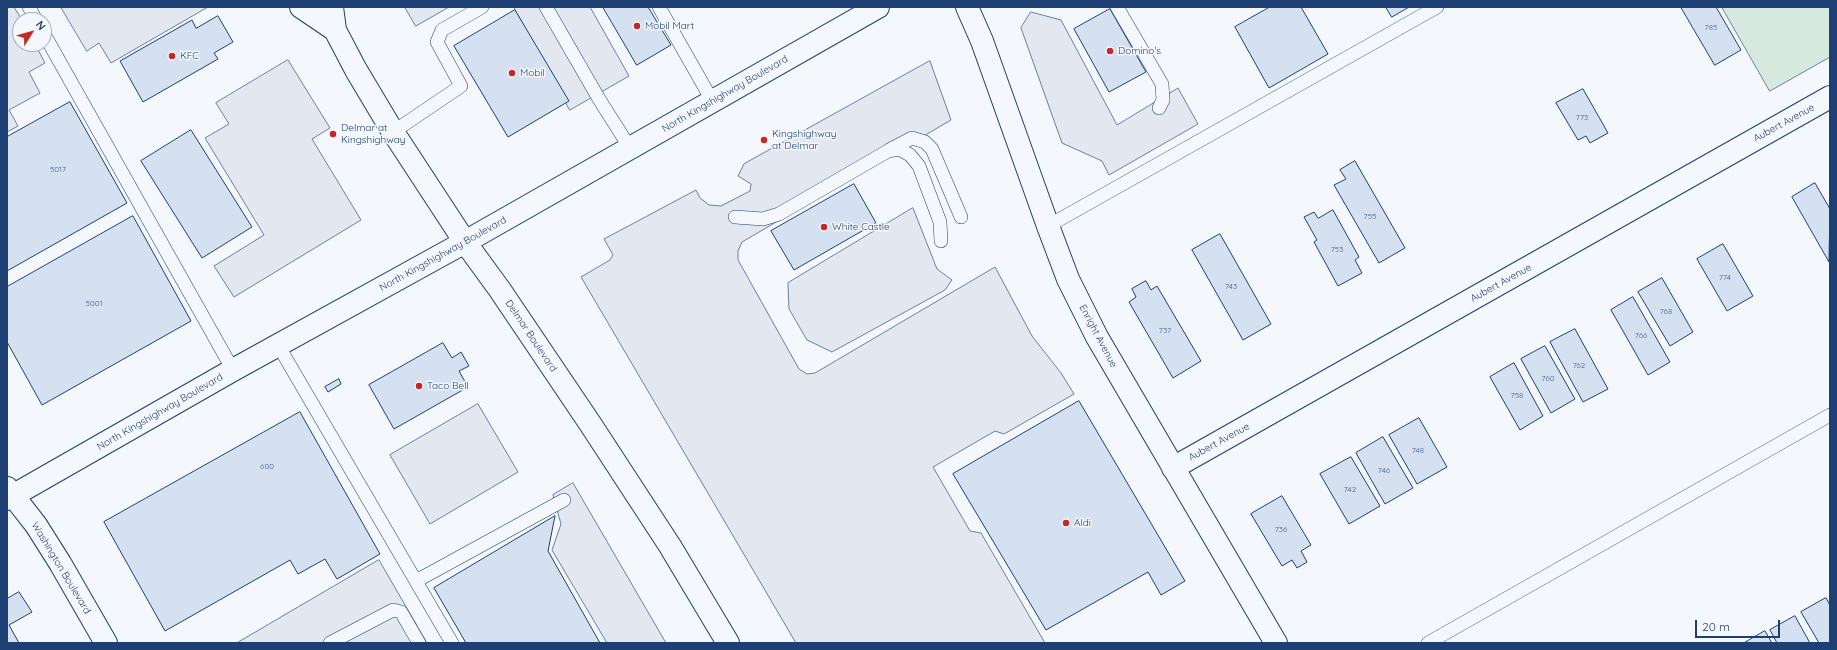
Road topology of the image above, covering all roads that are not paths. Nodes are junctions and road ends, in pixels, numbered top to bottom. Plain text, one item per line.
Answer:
1 (301, 7) edge
2 (332, 7) edge
3 (482, 7) edge
4 (546, 7) edge
5 (659, 7) edge
6 (878, 7) edge
7 (967, 7) edge
8 (1117, 7) edge
9 (1438, 7) edge
10 (335, 30) junction
11 (52, 48) edge
12 (1830, 97) edge
13 (712, 102) junction
14 (1159, 108) dead end
15 (393, 132) junction
16 (630, 148) junction
17 (888, 151) junction
18 (735, 217) dead end
19 (961, 217) dead end
20 (1048, 226) junction
21 (941, 241) dead end
22 (465, 242) junction
23 (278, 345) junction
24 (233, 370) junction
25 (1830, 415) edge
26 (1173, 468) junction
27 (9, 494) edge
28 (564, 500) dead end
29 (416, 581) junction
30 (106, 643) edge
31 (330, 643) edge
32 (419, 643) edge
33 (452, 643) edge
34 (728, 643) edge
35 (1276, 643) edge
36 (1428, 643) edge

1 - 10 main road, Delmar Boulevard
2 - 10 main road, Delmar Boulevard
3 - 15 lane
4 - 16 lane
5 - 13 lane
6 - 13 main road, North Kingshighway Boulevard
7 - 20 main road, Enright Avenue
8 - 14 lane
9 - 20 lane
10 - 15 main road, Delmar Boulevard
11 - 24 lane
12 - 26 main road, Aubert Avenue
13 - 16 main road, North Kingshighway Boulevard
15 - 22 main road, Delmar Boulevard
16 - 22 main road, North Kingshighway Boulevard
17 - 18 lane
17 - 19 lane
17 - 21 lane
20 - 26 main road, Enright Avenue
22 - 23 main road, North Kingshighway Boulevard
22 - 34 main road, Delmar Boulevard
23 - 24 main road, North Kingshighway Boulevard
23 - 29 lane
24 - 27 main road, North Kingshighway Boulevard
25 - 36 lane
26 - 35 main road, Enright Avenue
27 - 30 main road, Washington Boulevard
28 - 29 lane
29 - 33 lane
31 - 32 lane

